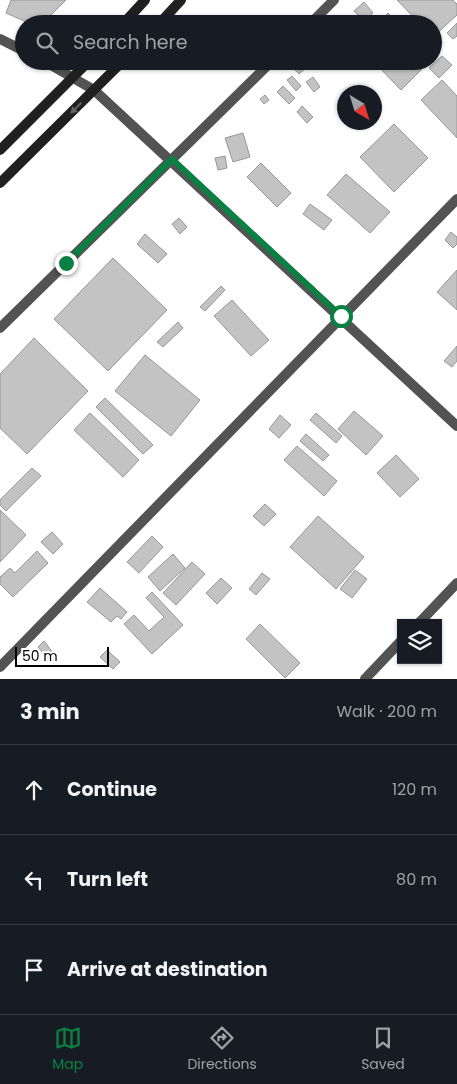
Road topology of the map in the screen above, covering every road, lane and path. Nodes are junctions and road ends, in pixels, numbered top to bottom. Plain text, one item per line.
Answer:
1 (145, 0) edge
2 (181, 0) edge
3 (334, 0) edge
4 (131, 15) edge
5 (167, 15) edge
6 (319, 15) edge
7 (0, 39) edge
8 (15, 46) edge
9 (61, 70) edge
10 (81, 70) edge
11 (114, 70) edge
12 (263, 70) edge
13 (74, 77) junction
14 (94, 90) junction
15 (0, 150) edge
16 (172, 159) junction
17 (0, 183) edge
18 (457, 199) edge
19 (341, 316) junction
20 (0, 328) edge
21 (457, 426) edge
22 (457, 583) edge
23 (422, 619) edge
24 (397, 645) edge
25 (0, 667) edge
26 (365, 679) edge

1 - 4 main road
2 - 5 main road
3 - 6 street
7 - 8 street
9 - 13 street
10 - 13 main road
11 - 14 main road
12 - 16 street
13 - 14 street
13 - 15 main road
14 - 16 street
14 -> 17 main road
16 - 19 street
16 - 20 street
18 - 19 street
19 - 21 street
19 - 25 street
22 - 23 street
24 - 26 street

